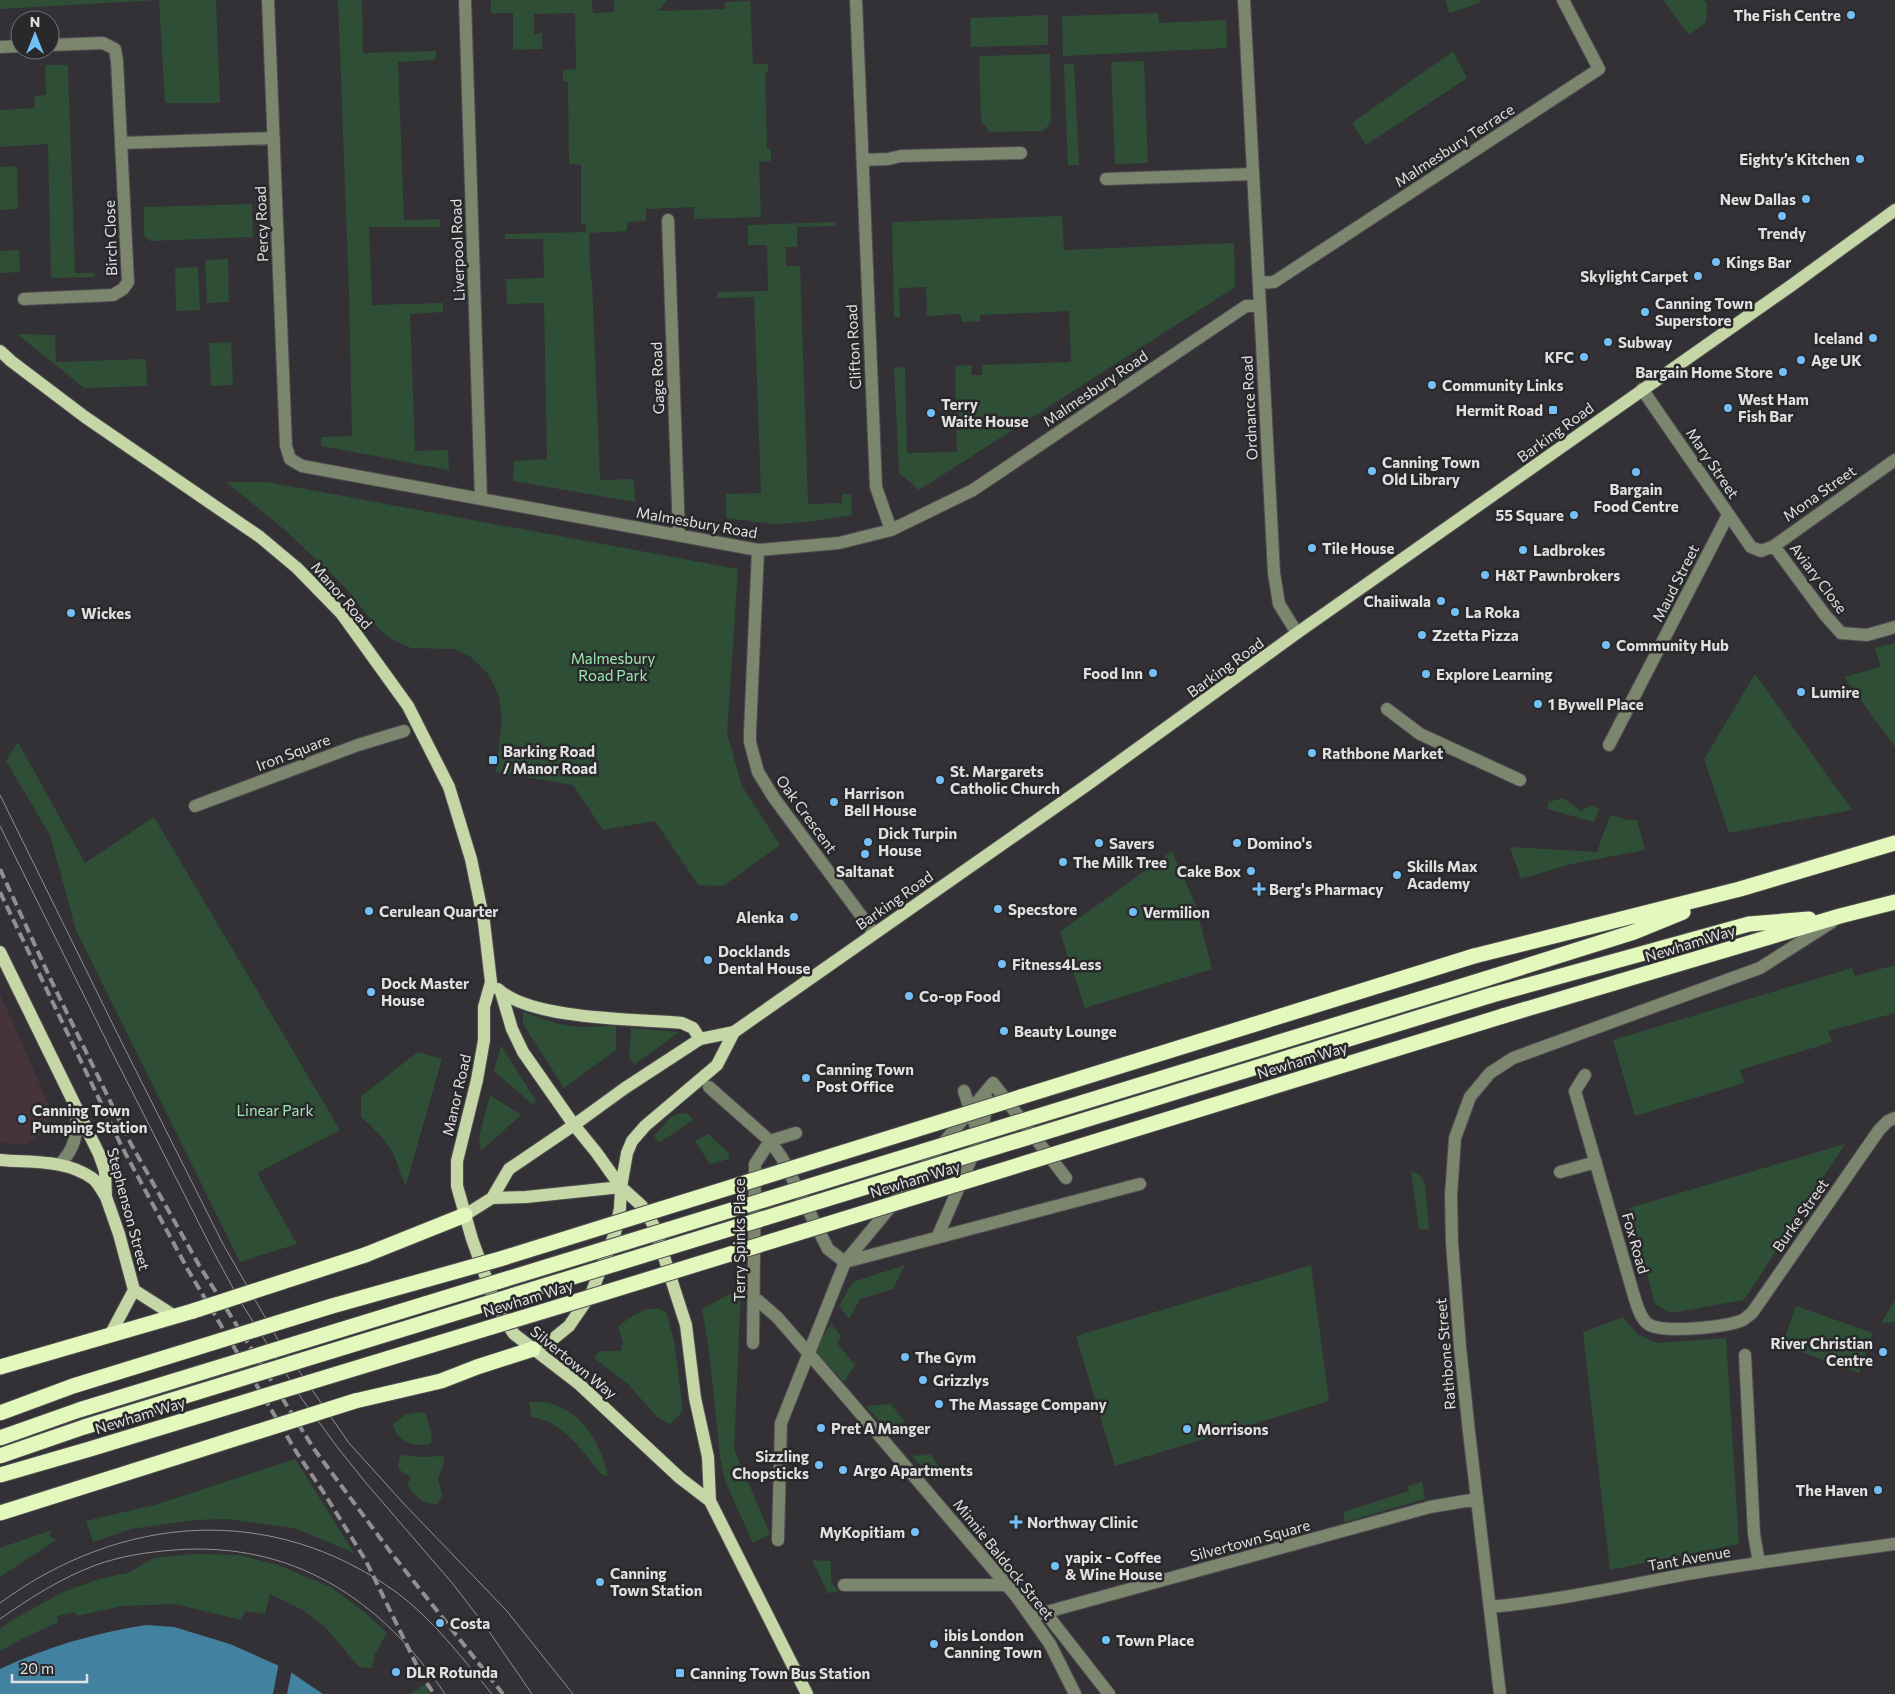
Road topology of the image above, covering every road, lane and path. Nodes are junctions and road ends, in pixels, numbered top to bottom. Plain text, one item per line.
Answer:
1 (268, 0) edge
2 (466, 0) edge
3 (856, 0) edge
4 (1244, 0) edge
5 (1563, 0) edge
6 (60, 45) edge
7 (274, 138) junction
8 (122, 143) junction
9 (1021, 153) dead end
10 (863, 160) junction
11 (1253, 174) junction
12 (1106, 179) dead end
13 (1895, 210) edge
14 (668, 220) dead end
15 (1259, 283) junction
16 (24, 299) dead end
17 (1260, 306) junction
18 (0, 351) edge
19 (1642, 389) junction
20 (286, 446) joint
21 (1895, 460) edge
22 (481, 499) junction
23 (1728, 515) junction
24 (891, 530) junction
25 (679, 535) junction
26 (1774, 546) junction
27 (758, 550) junction
28 (1761, 551) joint
29 (1895, 627) edge
30 (1298, 633) junction
31 (1387, 709) dead end
32 (404, 731) dead end
33 (1610, 745) dead end
34 (1520, 780) dead end
35 (195, 806) dead end
36 (1895, 843) edge
37 (1740, 889) junction
38 (1895, 902) edge
39 (1840, 916) junction
40 (874, 934) junction
41 (0, 952) edge
42 (491, 982) junction
43 (501, 992) junction
44 (734, 1032) junction
45 (700, 1039) junction
46 (1538, 1048) joint
47 (1585, 1075) dead end
48 (992, 1083) junction
49 (708, 1087) dead end
50 (964, 1092) dead end
51 (971, 1110) junction
52 (77, 1111) junction
53 (1895, 1118) edge
54 (574, 1125) junction
55 (796, 1132) dead end
56 (980, 1138) junction
57 (770, 1141) junction
58 (0, 1160) edge
59 (1596, 1162) junction
60 (60, 1164) junction
61 (1560, 1172) dead end
62 (1066, 1178) dead end
63 (1140, 1184) dead end
64 (621, 1188) junction
65 (492, 1198) junction
66 (108, 1201) junction
67 (465, 1215) junction
68 (937, 1238) junction
69 (845, 1262) junction
70 (134, 1290) junction
71 (755, 1298) junction
72 (173, 1315) junction
73 (1727, 1323) joint
74 (110, 1335) junction
75 (753, 1343) dead end
76 (532, 1349) junction
77 (809, 1354) junction
78 (1745, 1355) dead end
79 (0, 1367) edge
80 (0, 1413) edge
81 (0, 1438) edge
82 (0, 1456) edge
83 (0, 1474) edge
84 (1477, 1499) junction
85 (710, 1501) junction
86 (0, 1514) edge
87 (778, 1540) dead end
88 (1895, 1544) edge
89 (1759, 1563) junction
90 (844, 1585) dead end
91 (1008, 1585) junction
92 (1490, 1608) junction
93 (1045, 1612) junction
94 (1032, 1616) junction
95 (807, 1694) edge
96 (1075, 1694) edge
97 (1109, 1694) edge
98 (1500, 1694) edge

1 - 7 street, Percy Road
2 - 22 street, Liverpool Road
3 - 10 street, Clifton Road
4 - 11 street, Ordnance Road
5 - 15 street, Malmesbury Terrace
6 - 8 street, Birch Close
7 - 8 street
7 - 20 street, Percy Road
8 - 16 street, Birch Close
9 - 10 street
10 - 24 street, Clifton Road
11 - 12 street
11 - 15 street, Ordnance Road
13 - 19 main road, Barking Road
14 - 25 street, Gage Road
15 - 17 street, Ordnance Road
17 - 24 street, Malmesbury Road
17 - 30 street, Ordnance Road
18 - 42 main road, Manor Road
19 - 23 street, Mary Street
19 - 30 main road, Barking Road
20 - 22 street, Malmesbury Road
21 - 26 street, Mona Street
22 - 25 street, Malmesbury Road
23 - 28 street, Mary Street
23 - 33 street, Maud Street
24 - 27 street, Malmesbury Road
25 - 27 street, Malmesbury Road
26 - 28 street, Mona Street
26 - 29 street, Aviary Close
27 - 40 street, Oak Crescent
30 - 40 main road, Barking Road
31 - 34 street
32 - 35 street, Iron Square
36 - 37 highway, Newham Way
37 - 80 highway, Newham Way, bridge
37 - 81 highway, Newham Way, bridge
38 - 39 highway, Newham Way
39 - 46 street, Newham Way
39 - 82 highway, Newham Way, bridge
39 - 83 highway, Newham Way, bridge
40 - 44 main road, Barking Road
41 - 52 main road, Stephenson Street
42 - 43 main road
42 - 67 main road, Manor Road
43 - 45 main road
43 - 54 main road
44 - 45 main road
44 - 64 main road, Barking Road
45 - 54 main road
46 - 84 street, Rathbone Street
47 - 59 street, Fox Road
48 - 51 street
48 - 56 street
48 - 62 street
49 - 57 street
50 - 51 street
51 - 56 street
51 - 69 street
52 - 60 street, Stephenson Street
52 - 66 main road, Stephenson Street
53 - 73 street, Burke Street
54 - 64 main road
54 - 65 main road
55 - 57 street
56 - 68 street
57 - 69 street
57 - 71 street, Terry Spinks Place
58 - 60 main road
59 - 61 street
59 - 73 street, Fox Road
60 - 66 main road
63 - 68 street
64 - 65 main road
64 - 76 main road, Barking Road
64 - 85 main road, Silvertown Way
65 - 67 main road
66 - 70 main road, Stephenson Street
67 - 72 highway, bridge
67 - 76 main road, Silvertown Way
68 - 69 street
69 - 77 street
70 - 72 main road, Stephenson Street
70 - 74 main road, Stephenson Street
71 - 75 street, Terry Spinks Place
71 - 77 street, Minnie Baldock Street
72 - 74 highway
74 - 79 highway
76 - 85 main road, Silvertown Way
76 - 86 highway, bridge
77 - 87 street
77 - 91 street, Minnie Baldock Street
78 - 89 street
84 - 92 street, Rathbone Street
84 - 93 street, Silvertown Square
85 - 95 main road, Silvertown Way
88 - 89 street, Tant Avenue
89 - 92 street, Tant Avenue
90 - 91 street
91 - 94 street, Minnie Baldock Street
92 - 98 street, Rathbone Street
93 - 94 street, Silvertown Square
93 - 97 street
94 - 96 street, Minnie Baldock Street

